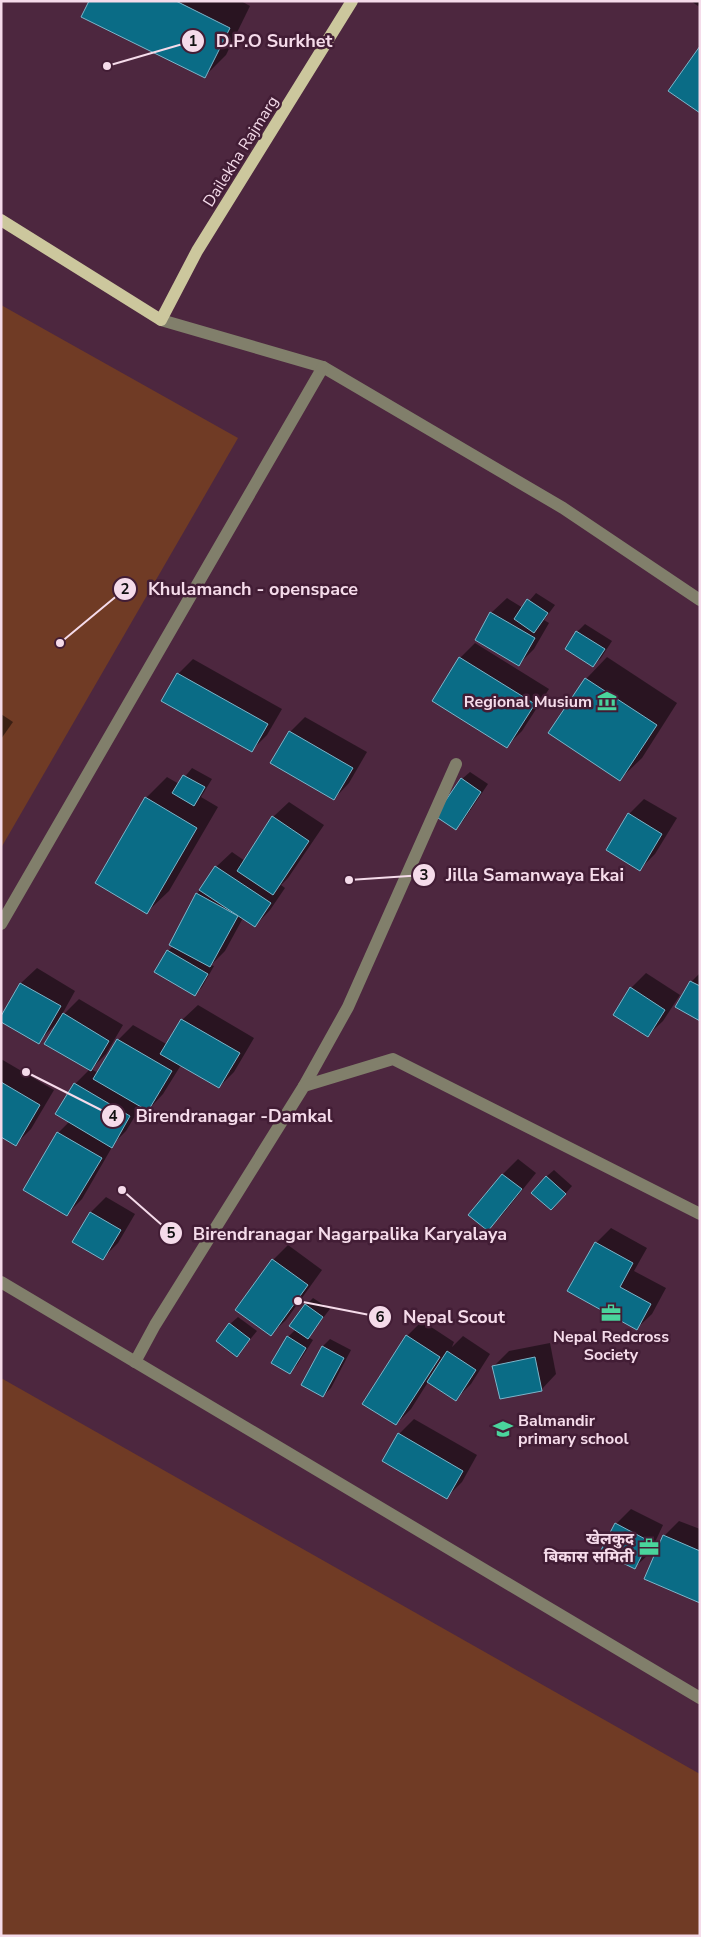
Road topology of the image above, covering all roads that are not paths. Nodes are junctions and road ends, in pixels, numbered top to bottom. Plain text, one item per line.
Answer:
1 (352, 1) edge
2 (1, 220) edge
3 (161, 320) junction
4 (323, 367) junction
5 (700, 600) edge
6 (456, 764) dead end
7 (1, 924) edge
8 (304, 1086) junction
9 (700, 1214) edge
10 (1, 1282) edge
11 (134, 1362) junction
12 (700, 1698) edge

1 - 3 main road, Dailekha Rajmarg
2 - 3 main road
3 - 4 street
4 - 5 street
4 - 7 street
6 - 8 street
8 - 9 street
8 - 11 street
10 - 11 street
11 - 12 street

